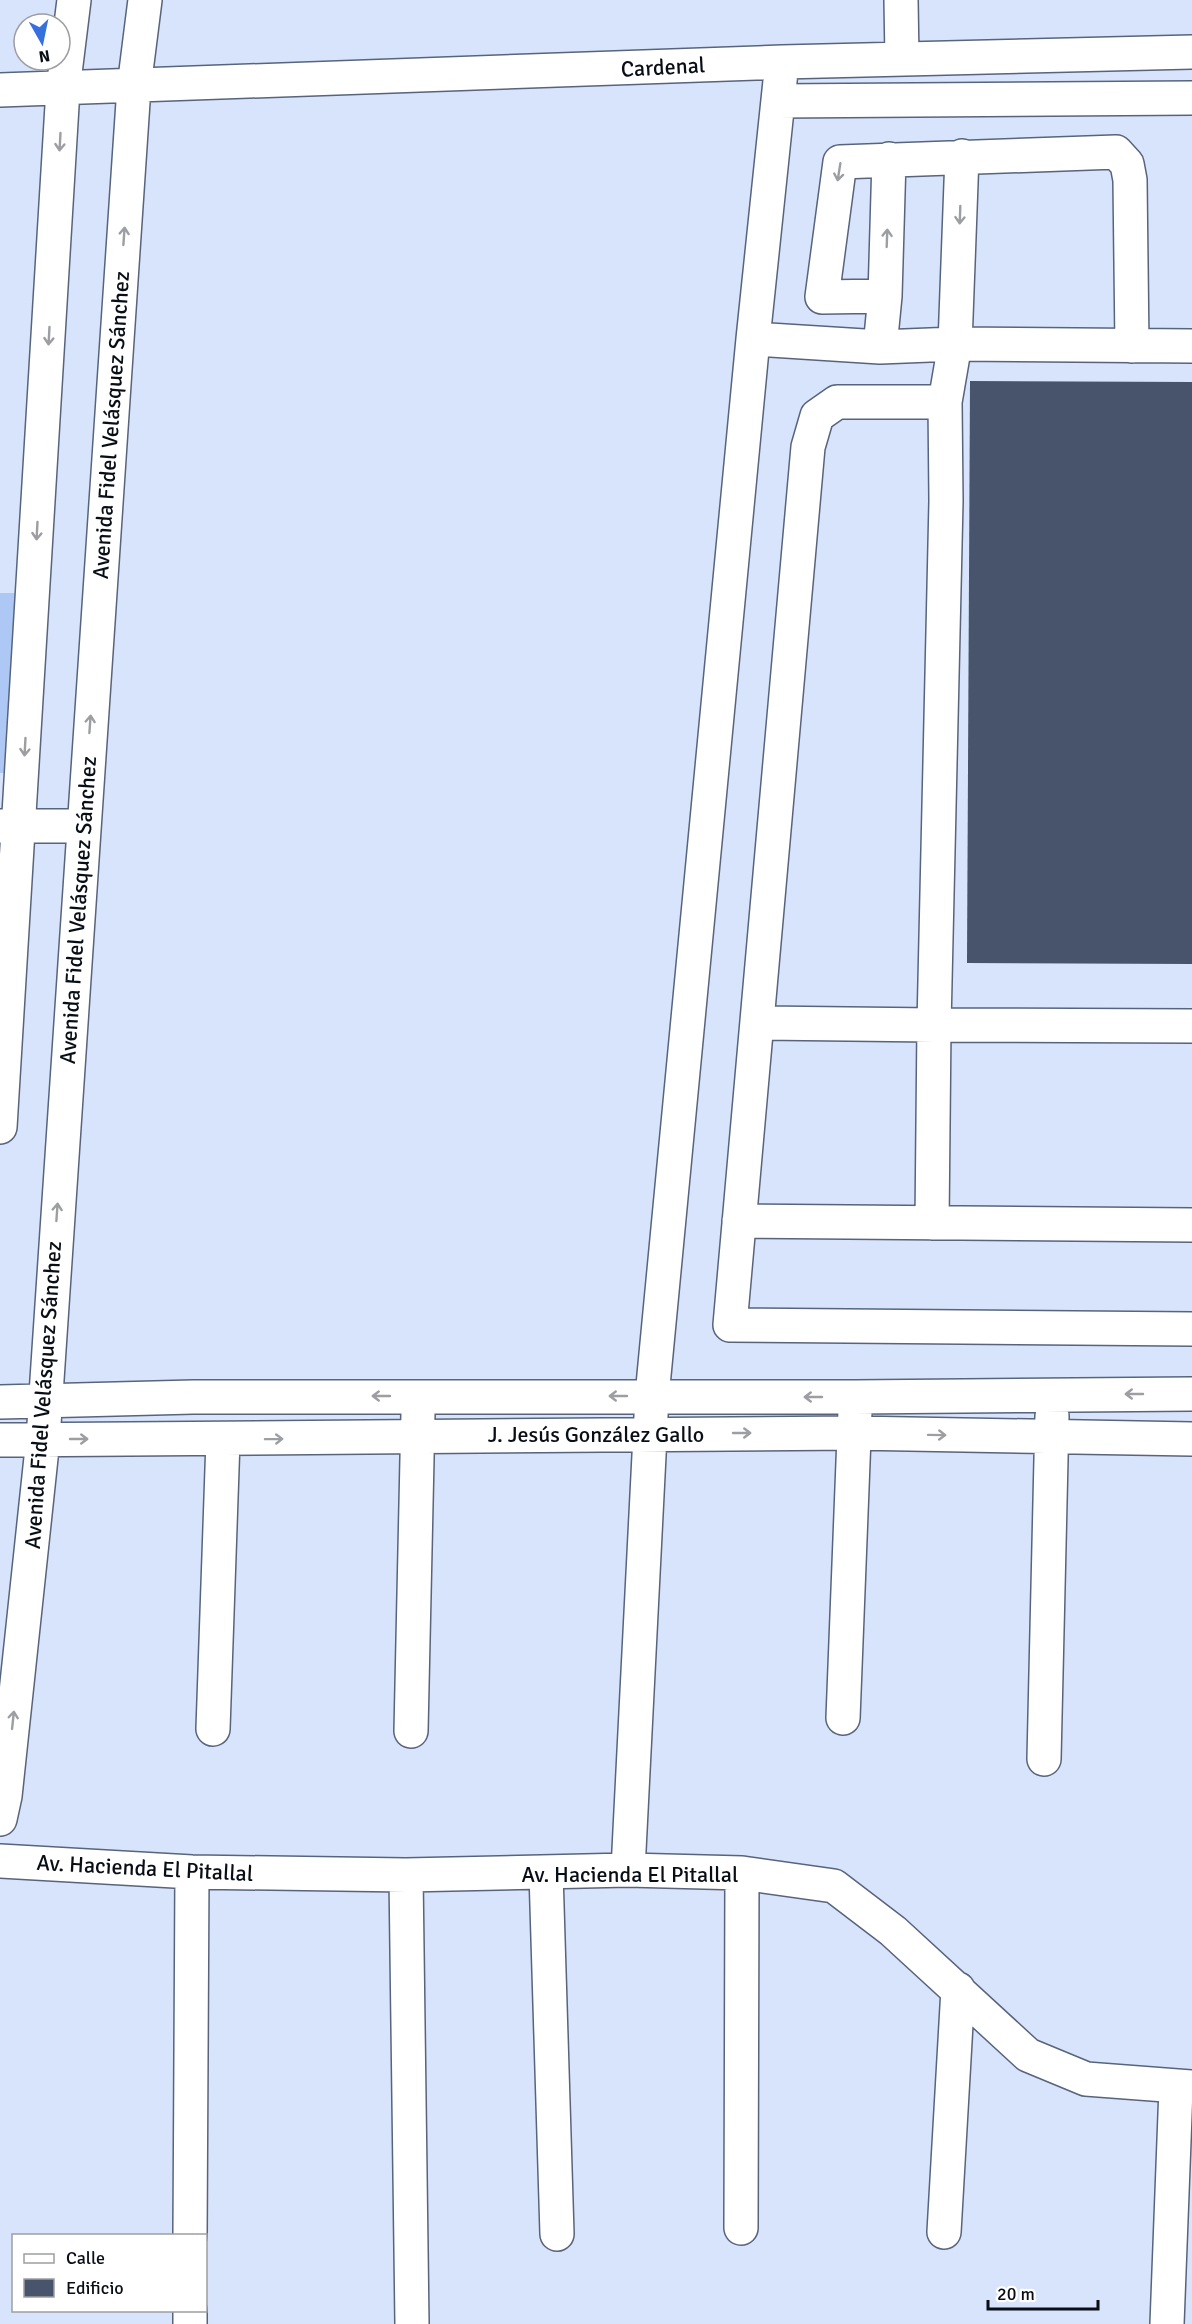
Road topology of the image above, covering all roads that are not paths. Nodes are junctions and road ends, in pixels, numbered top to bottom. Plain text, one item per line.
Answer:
1 (74, 0) edge
2 (145, 0) edge
3 (901, 0) edge
4 (1192, 52) edge
5 (902, 59) junction
6 (782, 62) junction
7 (134, 87) junction
8 (63, 89) junction
9 (0, 90) edge
10 (1192, 98) edge
11 (778, 101) junction
12 (962, 156) junction
13 (889, 159) junction
14 (885, 296) junction
15 (753, 339) junction
16 (955, 344) junction
17 (1132, 346) junction
18 (1192, 346) edge
19 (880, 347) junction
20 (945, 402) junction
21 (10, 826) edge
22 (83, 826) junction
23 (757, 1023) junction
24 (934, 1025) junction
25 (1192, 1026) edge
26 (0, 1127) edge
27 (739, 1221) junction
28 (932, 1223) junction
29 (1192, 1226) edge
30 (1192, 1329) edge
31 (1192, 1394) edge
32 (1052, 1395) junction
33 (418, 1396) junction
34 (652, 1396) junction
35 (855, 1397) junction
36 (44, 1400) junction
37 (0, 1402) edge
38 (854, 1433) junction
39 (650, 1434) junction
40 (418, 1435) junction
41 (1052, 1436) junction
42 (43, 1439) junction
43 (0, 1440) edge
44 (223, 1440) junction
45 (1192, 1440) edge
46 (843, 1718) dead end
47 (213, 1729) dead end
48 (411, 1731) dead end
49 (1044, 1759) dead end
50 (0, 1819) edge
51 (0, 1861) edge
52 (628, 1870) junction
53 (192, 1872) junction
54 (546, 1873) junction
55 (742, 1873) junction
56 (406, 1875) junction
57 (958, 1989) junction
58 (1184, 2088) edge
59 (741, 2228) dead end
60 (944, 2232) dead end
61 (190, 2234) edge
62 (557, 2234) dead end
63 (412, 2324) edge
64 (1167, 2324) edge

1 - 8 street
2 - 7 street, Avenida Fidel Velásquez Sánchez
3 - 5 street
4 - 5 street, Cardenal
5 - 6 street, Cardenal
6 - 7 street, Cardenal
6 - 11 street
7 - 8 street, Cardenal
22 -> 7 street, Avenida Fidel Velásquez Sánchez
8 - 9 street, Cardenal
8 -> 21 street
10 - 11 street
11 - 15 street
12 - 13 street
12 -> 16 street
12 - 17 street
14 -> 13 street
13 -> 14 street
14 - 19 street
15 - 19 street
15 - 34 street
16 - 17 street
16 - 19 street
16 - 20 street
17 - 18 street
20 - 23 street
20 - 24 street
21 - 22 street
21 - 26 street
36 -> 22 street, Avenida Fidel Velásquez Sánchez
23 - 24 street
23 - 27 street
24 - 25 street
24 - 28 street
27 - 28 street
27 - 30 street
28 - 29 street
31 -> 32 street, J. Jesús González Gallo
32 - 35 street, J. Jesús González Gallo
32 - 41 street
34 -> 33 street, J. Jesús González Gallo
33 -> 36 street, J. Jesús González Gallo
33 - 40 street
35 -> 34 street, J. Jesús González Gallo
34 - 39 street
35 - 38 street
36 - 37 street, J. Jesús González Gallo
36 - 42 street, Avenida Fidel Velásquez Sánchez
39 -> 38 street, J. Jesús González Gallo
38 -> 41 street, J. Jesús González Gallo
38 - 46 street
39 - 40 street, J. Jesús González Gallo
39 - 52 street
44 -> 40 street, J. Jesús González Gallo
40 - 48 street
41 - 45 street, J. Jesús González Gallo
41 - 49 street
42 - 43 street, J. Jesús González Gallo
42 -> 44 street, J. Jesús González Gallo
50 -> 42 street, Avenida Fidel Velásquez Sánchez
44 - 47 street
51 - 53 street, Av. Hacienda El Pitallal
52 - 54 street, Av. Hacienda El Pitallal
52 - 55 street, Av. Hacienda El Pitallal
53 - 56 street, Av. Hacienda El Pitallal
53 - 61 street
54 - 56 street, Av. Hacienda El Pitallal
54 - 62 street
55 - 57 street, Av. Hacienda El Pitallal
55 - 59 street
56 - 63 street
57 - 58 street, Av. Hacienda El Pitallal
57 - 60 street
58 - 64 street

